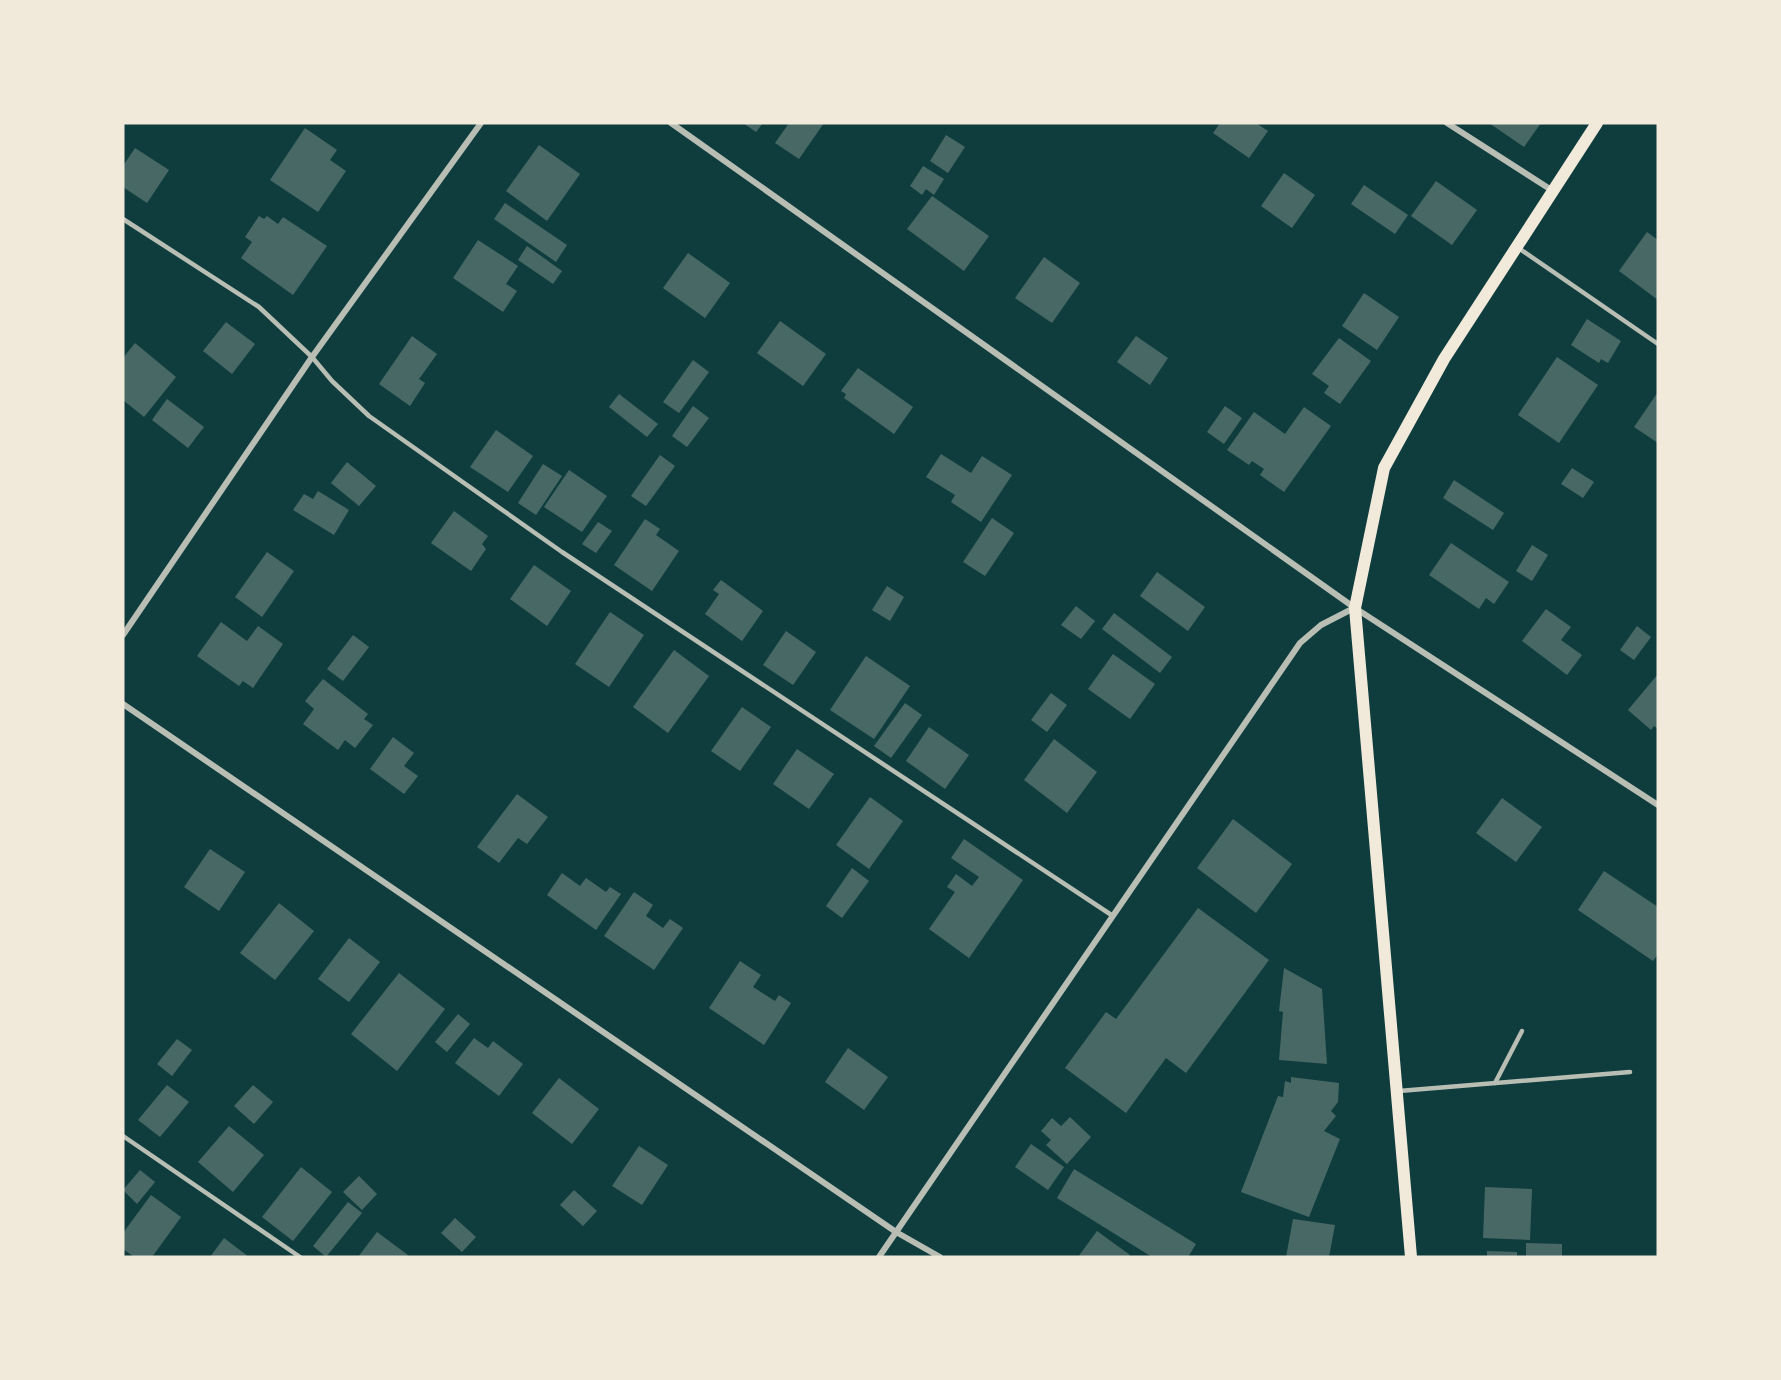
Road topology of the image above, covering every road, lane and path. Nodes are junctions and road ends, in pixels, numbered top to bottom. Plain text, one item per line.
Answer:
1 (481, 123) edge
2 (671, 123) edge
3 (1447, 123) edge
4 (1597, 123) edge
5 (1553, 191) junction
6 (123, 219) edge
7 (1517, 247) junction
8 (1658, 344) edge
9 (312, 357) junction
10 (1355, 608) junction
11 (123, 635) edge
12 (123, 704) edge
13 (1658, 805) edge
14 (1113, 916) junction
15 (1522, 1031) dead end
16 (1630, 1072) dead end
17 (1495, 1083) junction
18 (1396, 1091) junction
19 (123, 1136) edge
20 (896, 1232) junction
21 (300, 1257) edge
22 (879, 1257) edge
23 (940, 1257) edge
24 (1411, 1257) edge

1 - 9 street
2 - 10 street
3 - 5 street
4 - 5 main road
5 - 7 main road
6 - 9 lane
7 - 8 lane
7 - 10 main road
9 - 11 street
9 - 14 lane
10 - 13 street
10 - 14 street
10 - 18 main road
12 - 20 street
14 - 20 street
15 - 17 lane
16 - 17 lane
17 - 18 lane
18 - 24 main road
19 - 21 lane
20 - 22 street
20 - 23 street

